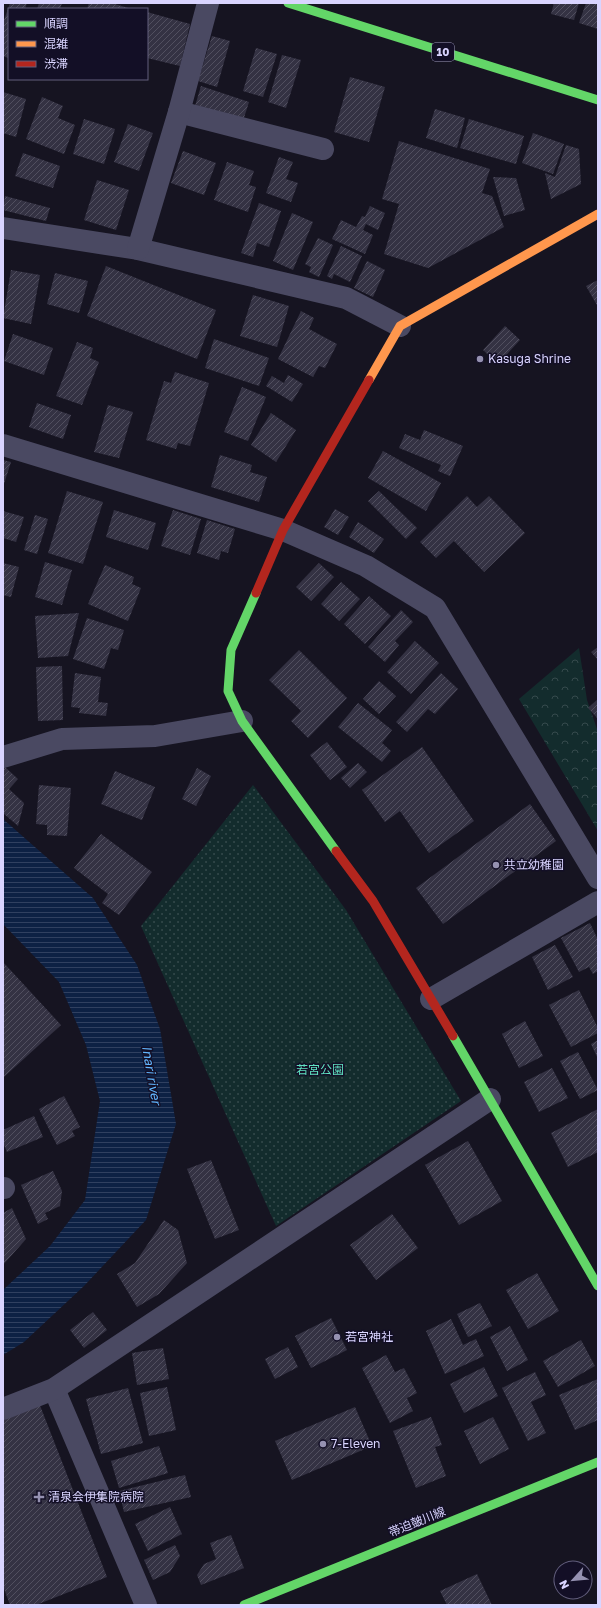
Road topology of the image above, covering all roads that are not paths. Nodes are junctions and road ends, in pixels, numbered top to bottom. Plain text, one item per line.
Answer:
1 (208, 3) edge
2 (297, 4) edge
3 (598, 100) edge
4 (179, 112) junction
5 (323, 149) dead end
6 (598, 214) edge
7 (3, 228) edge
8 (138, 249) junction
9 (400, 326) junction
10 (3, 445) edge
11 (283, 530) junction
12 (242, 721) junction
13 (3, 757) edge
14 (598, 878) edge
15 (598, 902) edge
16 (431, 999) junction
17 (490, 1099) junction
18 (598, 1286) edge
19 (54, 1389) junction
20 (3, 1409) edge
21 (598, 1462) edge
22 (146, 1605) edge
23 (244, 1605) edge

1 - 4 street
2 - 3 main road, 10
4 - 5 street
4 - 8 street
6 - 9 main road
7 - 8 street
8 - 9 street
9 - 11 main road
10 - 11 street
11 - 12 main road
11 - 14 street
12 - 13 street
12 - 16 main road
15 - 16 street
16 - 17 main road
17 - 18 main road
17 - 19 street
19 - 20 street
19 - 22 street
21 - 23 main road, 帯迫皷川線

